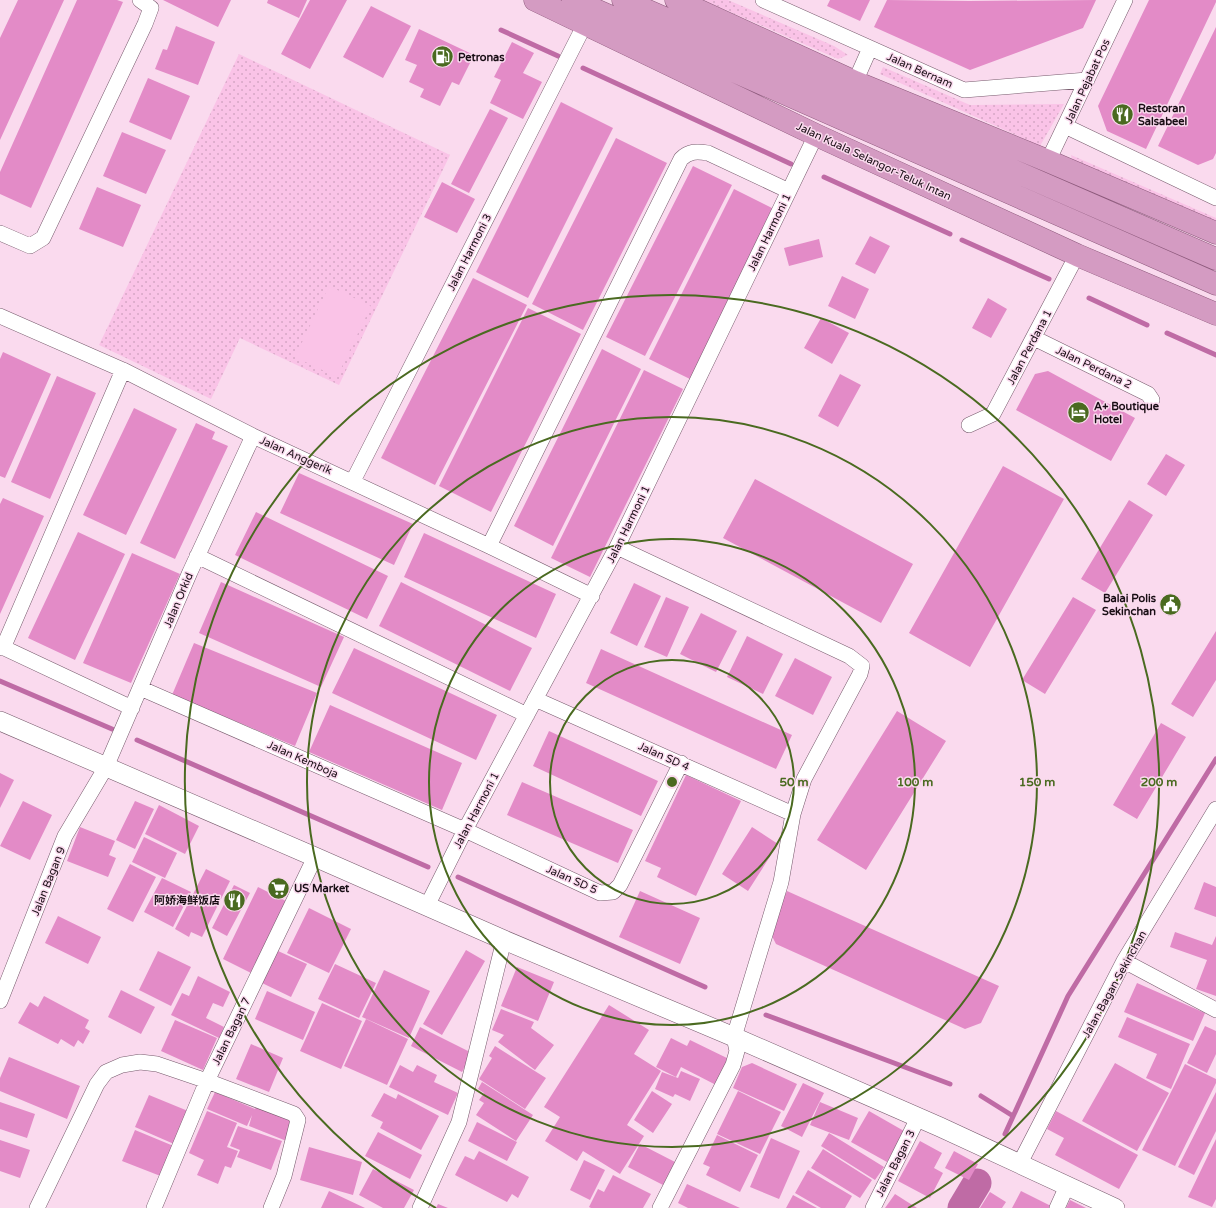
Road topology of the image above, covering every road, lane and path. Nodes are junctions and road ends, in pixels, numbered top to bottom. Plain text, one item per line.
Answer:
1 (140, 0) edge
2 (535, 0) edge
3 (573, 0) edge
4 (624, 0) edge
5 (676, 0) edge
6 (763, 0) edge
7 (1125, 0) edge
8 (594, 19) junction
9 (870, 48) junction
10 (1087, 80) junction
11 (855, 82) junction
12 (1065, 126) junction
13 (816, 135) junction
14 (1048, 161) junction
15 (789, 191) junction
16 (1216, 198) edge
17 (0, 233) edge
18 (1216, 233) edge
19 (1077, 255) junction
20 (1216, 260) edge
21 (1216, 284) edge
22 (1216, 314) edge
23 (0, 316) edge
24 (1034, 338) junction
25 (123, 370) junction
26 (1152, 400) dead end
27 (969, 425) dead end
28 (253, 436) junction
29 (352, 481) junction
30 (489, 546) junction
31 (617, 547) junction
32 (197, 556) junction
33 (592, 596) junction
34 (2, 647) edge
35 (140, 688) junction
36 (535, 698) junction
37 (132, 708) junction
38 (527, 715) junction
39 (0, 721) edge
40 (681, 763) junction
41 (106, 767) junction
42 (1216, 809) edge
43 (793, 814) junction
44 (465, 830) junction
45 (315, 857) junction
46 (427, 906) junction
47 (504, 940) junction
48 (1124, 961) junction
49 (0, 1001) edge
50 (1216, 1010) edge
51 (734, 1037) junction
52 (207, 1081) junction
53 (918, 1118) junction
54 (1020, 1163) junction
55 (1067, 1186) junction
56 (38, 1208) edge
57 (154, 1208) edge
58 (271, 1208) edge
59 (420, 1208) edge
60 (660, 1208) edge
61 (872, 1208) edge
62 (1057, 1208) edge
63 (1115, 1208) edge

1 - 17 street
2 - 8 highway, Jalan Kuala Selangor-Teluk Intan
3 - 8 highway, Jalan Kuala Selangor-Teluk Intan
4 - 20 highway
5 - 11 highway
6 - 9 street, Jalan Bernam
7 - 10 street, Jalan Pejabat Pos
8 - 13 highway, Jalan Kuala Selangor-Teluk Intan
8 - 21 highway, Jalan Kuala Selangor-Teluk Intan
8 - 29 street, Jalan Harmoni 3
9 - 10 street, Jalan Bernam
9 - 11 street
10 - 12 street, Jalan Pejabat Pos
11 - 14 highway
12 - 14 street, Jalan Pejabat Pos
12 - 16 street
13 - 15 street, Jalan Harmoni 1
13 - 19 highway, Jalan Kuala Selangor-Teluk Intan
14 - 18 highway
15 - 30 street
15 - 31 street, Jalan Harmoni 1
19 - 22 highway, Jalan Kuala Selangor-Teluk Intan
19 - 24 street, Jalan Perdana 1
23 - 25 street, Jalan Anggerik
24 - 26 street, Jalan Perdana 2
24 - 27 street, Jalan Perdana 1
25 - 28 street, Jalan Anggerik
25 - 34 street
28 - 29 street, Jalan Anggerik
28 - 32 street, Jalan Orkid
29 - 30 street, Jalan Anggerik
30 - 33 street, Jalan Anggerik
31 - 33 street, Jalan Harmoni 1
31 - 43 street
32 - 35 street, Jalan Orkid
32 - 38 street
33 - 36 street, Jalan Harmoni 1
34 - 37 street
35 - 37 street, Jalan Orkid
35 - 44 street, Jalan Kemboja
36 - 38 street, Jalan Harmoni 1
36 - 40 street, Jalan SD 4
37 - 41 street, Jalan Orkid
38 - 44 street, Jalan Harmoni 1
39 - 41 street
40 - 43 street, Jalan SD 4
40 - 44 street, Jalan SD 5
41 - 45 street
41 - 49 street, Jalan Bagan 9
42 - 48 street, Jalan Bagan Sekinchan
43 - 51 street
44 - 46 street, Jalan Harmoni 1
45 - 46 street
45 - 52 street, Jalan Bagan 7
46 - 47 street
47 - 51 street
47 - 59 street
48 - 50 street
48 - 54 street, Jalan Bagan Sekinchan
51 - 53 street
51 - 60 street
52 - 56 street
52 - 57 street, Jalan Bagan 7
52 - 58 street
53 - 54 street
53 - 61 street, Jalan Bagan 3
54 - 55 street
55 - 62 street
55 - 63 street

